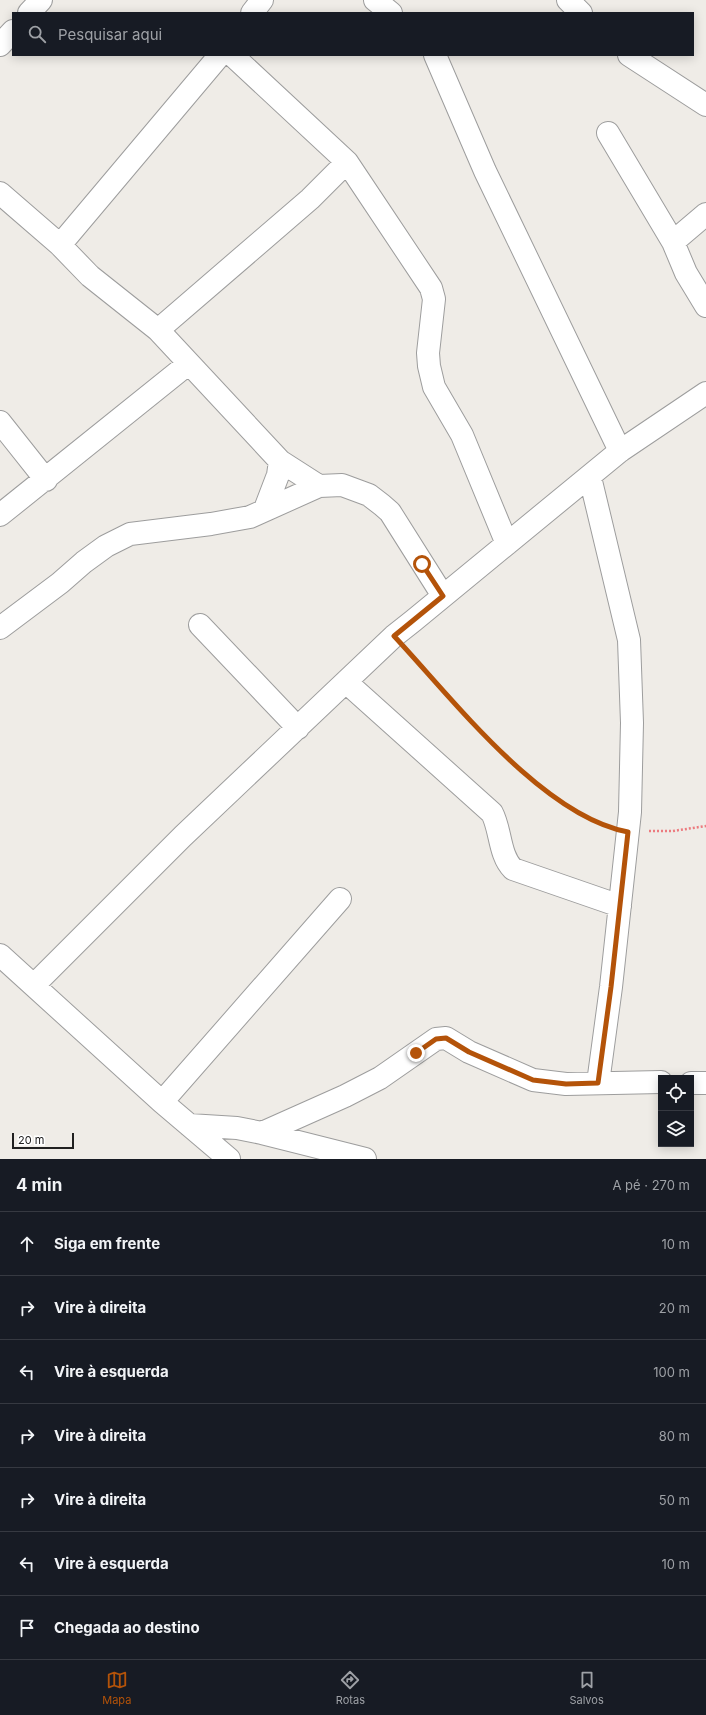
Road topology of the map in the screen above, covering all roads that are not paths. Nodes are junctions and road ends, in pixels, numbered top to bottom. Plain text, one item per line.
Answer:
1 (41, 0) edge
2 (262, 0) edge
3 (568, 0) edge
4 (30, 12) edge
5 (253, 12) edge
6 (581, 12) edge
7 (12, 32) edge
8 (0, 45) edge
9 (219, 56) edge
10 (233, 56) edge
11 (436, 56) edge
12 (632, 56) edge
13 (706, 105) edge
14 (608, 132) dead end
15 (347, 162) junction
16 (0, 193) edge
17 (706, 214) edge
18 (673, 242) junction
19 (60, 246) junction
20 (706, 306) edge
21 (158, 330) junction
22 (188, 364) junction
23 (706, 393) edge
24 (0, 422) edge
25 (620, 451) junction
26 (280, 460) junction
27 (590, 477) junction
28 (46, 480) junction
29 (319, 486) junction
30 (265, 509) junction
31 (0, 515) edge
32 (507, 544) junction
33 (443, 596) junction
34 (200, 625) dead end
35 (0, 628) edge
36 (346, 682) junction
37 (298, 728) junction
38 (340, 899) dead end
39 (620, 906) junction
40 (0, 955) edge
41 (34, 986) junction
42 (658, 1082) edge
43 (598, 1083) junction
44 (694, 1083) edge
45 (706, 1083) edge
46 (162, 1102) junction
47 (189, 1125) junction
48 (262, 1133) junction
49 (229, 1159) edge
50 (366, 1159) edge

1 - 4 street
2 - 5 street
3 - 6 street
7 - 8 street
9 - 19 street
10 - 15 street
11 - 25 street
12 - 13 street
14 - 18 street
15 - 21 street
15 - 32 street
16 - 19 street
17 - 18 street
18 - 20 street
19 - 21 street
21 - 22 street
22 - 26 street
22 - 28 street
23 - 25 street
24 - 28 street
25 - 27 street
26 - 29 street
26 - 30 street
27 - 32 street
27 - 39 street
28 - 31 street
29 - 30 street
29 - 33 street
30 - 35 street
32 - 33 street
33 - 36 street
34 - 37 street
36 - 37 street
36 - 39 street
37 - 41 street
38 - 46 street
39 - 43 street
40 - 41 street
41 - 46 street
42 - 43 street
43 - 48 street
44 - 45 street
46 - 47 street
47 - 48 street
47 - 49 street
48 - 50 street

